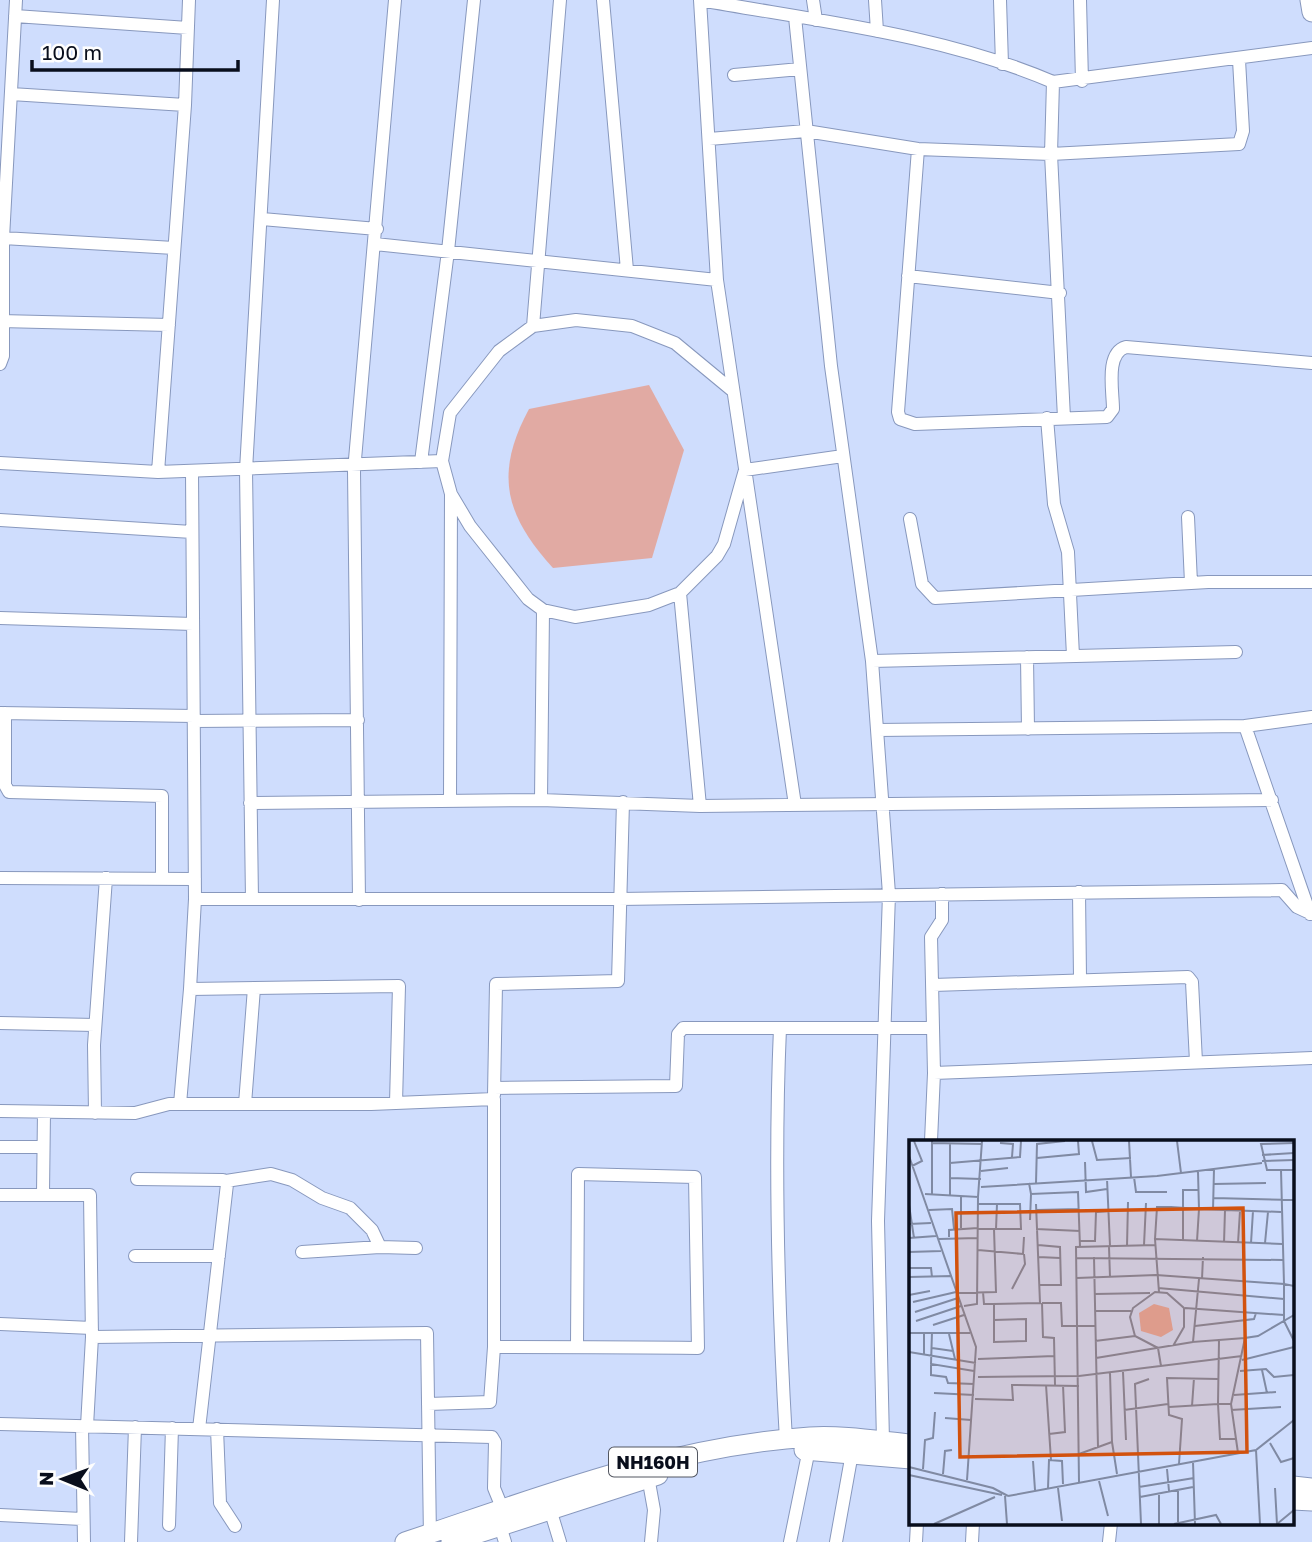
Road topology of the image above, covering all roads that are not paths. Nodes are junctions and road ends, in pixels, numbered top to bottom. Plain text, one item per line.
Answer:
1 (16, 0) edge
2 (189, 0) edge
3 (273, 0) edge
4 (395, 0) edge
5 (474, 0) edge
6 (560, 0) edge
7 (603, 0) edge
8 (700, 0) edge
9 (813, 0) edge
10 (875, 0) edge
11 (1000, 0) edge
12 (1080, 0) edge
13 (1310, 0) edge
14 (1312, 12) edge
15 (15, 16) junction
16 (795, 17) junction
17 (816, 20) junction
18 (188, 28) junction
19 (877, 32) junction
20 (1312, 48) edge
21 (1239, 60) junction
22 (1002, 64) junction
23 (800, 69) junction
24 (734, 75) dead end
25 (1082, 81) junction
26 (1053, 82) junction
27 (11, 94) junction
28 (185, 105) junction
29 (806, 131) junction
30 (709, 139) junction
31 (918, 149) junction
32 (1051, 154) junction
33 (4, 160) edge
34 (262, 219) junction
35 (377, 229) junction
36 (2, 238) edge
37 (376, 244) junction
38 (174, 248) junction
39 (448, 251) junction
40 (538, 261) junction
41 (627, 270) junction
42 (908, 276) junction
43 (717, 280) junction
44 (1060, 293) junction
45 (1, 321) edge
46 (169, 325) junction
47 (533, 326) junction
48 (1312, 363) edge
49 (0, 364) edge
50 (733, 391) junction
51 (1047, 418) junction
52 (1064, 418) junction
53 (843, 456) junction
54 (442, 461) junction
55 (421, 462) junction
56 (0, 463) edge
57 (354, 467) junction
58 (246, 470) junction
59 (745, 470) junction
60 (192, 471) junction
61 (158, 472) junction
62 (451, 494) junction
63 (1188, 517) dead end
64 (910, 519) dead end
65 (0, 520) edge
66 (192, 532) junction
67 (1312, 582) edge
68 (1191, 583) junction
69 (1070, 591) junction
70 (680, 593) junction
71 (543, 610) junction
72 (0, 618) edge
73 (193, 625) junction
74 (1236, 652) dead end
75 (1073, 656) junction
76 (1027, 657) junction
77 (872, 661) junction
78 (2, 713) edge
79 (1312, 717) edge
80 (194, 718) junction
81 (249, 720) junction
82 (358, 720) junction
83 (1245, 726) junction
84 (1028, 729) junction
85 (877, 730) junction
86 (450, 800) junction
87 (541, 800) junction
88 (1272, 800) junction
89 (359, 802) junction
90 (623, 802) junction
91 (250, 803) junction
92 (881, 804) junction
93 (795, 805) junction
94 (700, 806) junction
95 (0, 878) edge
96 (106, 878) junction
97 (162, 878) junction
98 (195, 879) junction
99 (1079, 892) junction
100 (889, 894) junction
101 (942, 894) junction
102 (195, 899) junction
103 (252, 899) junction
104 (619, 899) junction
105 (359, 900) junction
106 (1311, 914) edge
107 (1080, 978) junction
108 (933, 985) junction
109 (254, 988) junction
110 (190, 989) junction
111 (0, 1024) edge
112 (95, 1025) junction
113 (780, 1028) junction
114 (933, 1028) junction
115 (885, 1029) junction
116 (1312, 1058) edge
117 (1196, 1062) junction
118 (934, 1073) junction
119 (494, 1094) junction
120 (396, 1103) junction
121 (180, 1104) junction
122 (246, 1104) junction
123 (0, 1111) edge
124 (44, 1112) junction
125 (95, 1112) junction
126 (931, 1140) edge
127 (0, 1147) edge
128 (43, 1147) junction
129 (137, 1179) dead end
130 (226, 1181) junction
131 (43, 1193) junction
132 (0, 1195) edge
133 (380, 1247) junction
134 (416, 1248) dead end
135 (302, 1252) dead end
136 (135, 1256) dead end
137 (219, 1256) junction
138 (0, 1324) edge
139 (92, 1333) junction
140 (210, 1336) junction
141 (494, 1347) junction
142 (577, 1348) junction
143 (428, 1404) junction
144 (0, 1424) edge
145 (85, 1426) junction
146 (135, 1427) junction
147 (172, 1428) junction
148 (199, 1429) junction
149 (217, 1429) junction
150 (429, 1435) junction
151 (786, 1440) junction
152 (883, 1441) junction
153 (909, 1444) edge
154 (809, 1450) junction
155 (852, 1453) junction
156 (909, 1459) edge
157 (646, 1471) junction
158 (1294, 1486) edge
159 (1312, 1488) edge
160 (1294, 1500) edge
161 (1312, 1501) edge
162 (550, 1509) junction
163 (0, 1515) edge
164 (82, 1518) junction
165 (917, 1524) edge
166 (974, 1524) edge
167 (1111, 1524) edge
168 (169, 1525) dead end
169 (235, 1526) dead end
170 (503, 1526) edge
171 (430, 1538) edge
172 (83, 1542) edge
173 (131, 1542) edge
174 (405, 1542) edge
175 (453, 1542) edge
176 (560, 1542) edge
177 (651, 1542) edge
178 (790, 1542) edge
179 (836, 1542) edge
180 (916, 1542) edge
181 (972, 1542) edge
182 (1109, 1542) edge

1 - 15 street
2 - 18 street
3 - 34 street
4 - 35 street
5 - 39 street
6 - 40 street
7 - 41 street
8 - 16 street
8 - 30 street
9 - 17 street
10 - 19 street
11 - 22 street
12 - 25 street
13 - 14 main road
15 - 18 street
15 - 27 street
16 - 17 street
16 - 23 street
17 - 19 street
18 - 28 street
19 - 22 street
20 - 21 street
21 - 25 street
21 - 32 street
22 - 26 street
23 - 24 street
23 - 29 street
25 - 26 street
26 - 32 street
27 - 28 street
27 - 33 street
28 - 38 street
29 - 30 street
29 - 31 street
29 - 53 street
30 - 43 street
31 - 32 street
31 - 42 street
32 - 44 street
33 - 36 street
34 - 35 street
34 - 58 street
35 - 37 street
36 - 38 street
36 - 45 street
37 - 39 street
37 - 57 street
38 - 46 street
39 - 40 street
39 - 55 street
40 - 41 street
40 - 47 street
41 - 43 street
42 - 44 street
42 - 51 street
43 - 50 street
44 - 52 street
45 - 46 street
45 - 49 street
46 - 61 street
47 - 50 street
47 - 54 street
48 - 52 street
50 - 59 street
51 - 52 street
51 - 69 street
53 - 59 street
53 - 77 street
54 - 55 street
54 - 62 street
55 - 57 street
56 - 61 street
57 - 58 street
57 - 82 street
58 - 60 street
58 - 81 street
59 - 70 street
59 - 93 street
60 - 61 street
60 - 66 street
62 - 71 street
62 - 86 street
63 - 68 street
64 - 69 street
65 - 66 street
66 - 73 street
67 - 68 street
68 - 69 street
69 - 75 street
70 - 71 street
70 - 94 street
71 - 87 street
72 - 73 street
73 - 80 street
74 - 75 street
75 - 76 street
76 - 77 street
76 - 84 street
77 - 85 street
78 - 80 street
78 - 97 street
79 - 83 street
80 - 81 street
80 - 98 street
81 - 82 street
81 - 91 street
82 - 89 street
83 - 84 street
83 - 88 street
84 - 85 street
85 - 92 street
86 - 87 street
86 - 89 street
87 - 90 street
88 - 92 street
88 - 106 street
89 - 91 street
89 - 105 street
90 - 94 street
90 - 104 street
91 - 103 street
92 - 93 street
92 - 100 street
93 - 94 street
95 - 96 street
96 - 97 street
96 - 112 street
97 - 98 street
98 - 102 street
99 - 101 street
99 - 106 street
99 - 107 street
100 - 101 street
100 - 104 street
100 - 115 street
101 - 108 street
102 - 103 street
102 - 110 street
103 - 105 street
104 - 105 street
104 - 119 street
107 - 108 street
107 - 117 street
108 - 114 street
109 - 110 street
109 - 120 street
109 - 122 street
110 - 121 street
111 - 112 street
112 - 125 street
113 - 115 street
113 - 119 street
113 - 151 street
114 - 115 street
114 - 118 street
115 - 152 street
116 - 117 street
117 - 118 street
118 - 126 street
119 - 120 street
119 - 141 street
120 - 122 street
121 - 122 street
121 - 125 street
123 - 124 street
124 - 125 street
124 - 128 street
127 - 128 street
128 - 131 street
129 - 130 street
130 - 133 street
130 - 137 street
131 - 132 street
131 - 139 street
133 - 134 street
133 - 135 street
136 - 137 street
137 - 140 street
138 - 139 street
139 - 140 street
139 - 145 street
140 - 143 street
140 - 148 street
141 - 142 street
141 - 143 street
142 - 142 street
143 - 150 street
144 - 145 street
145 - 146 street
145 - 164 street
146 - 147 street
146 - 173 street
147 - 148 street
147 - 168 street
148 - 149 street
149 - 150 street
149 - 169 street
150 - 170 street
150 - 171 street
151 - 152 main road, NH160H
151 - 157 main road, NH160H
152 - 153 main road, NH160H
154 - 155 main road, NH160H
154 - 157 main road, NH160H
154 - 178 street
155 - 156 main road, NH160H
155 - 179 street
157 - 162 main road, NH160H
157 - 170 main road, NH160H
157 - 177 street
158 - 159 main road
160 - 161 main road
162 - 170 main road, NH160H
162 - 176 street
163 - 164 street
164 - 172 street
165 - 180 street
166 - 181 street
167 - 182 street
170 - 171 main road, NH160H
170 - 175 main road, NH160H
171 - 174 main road, NH160H

